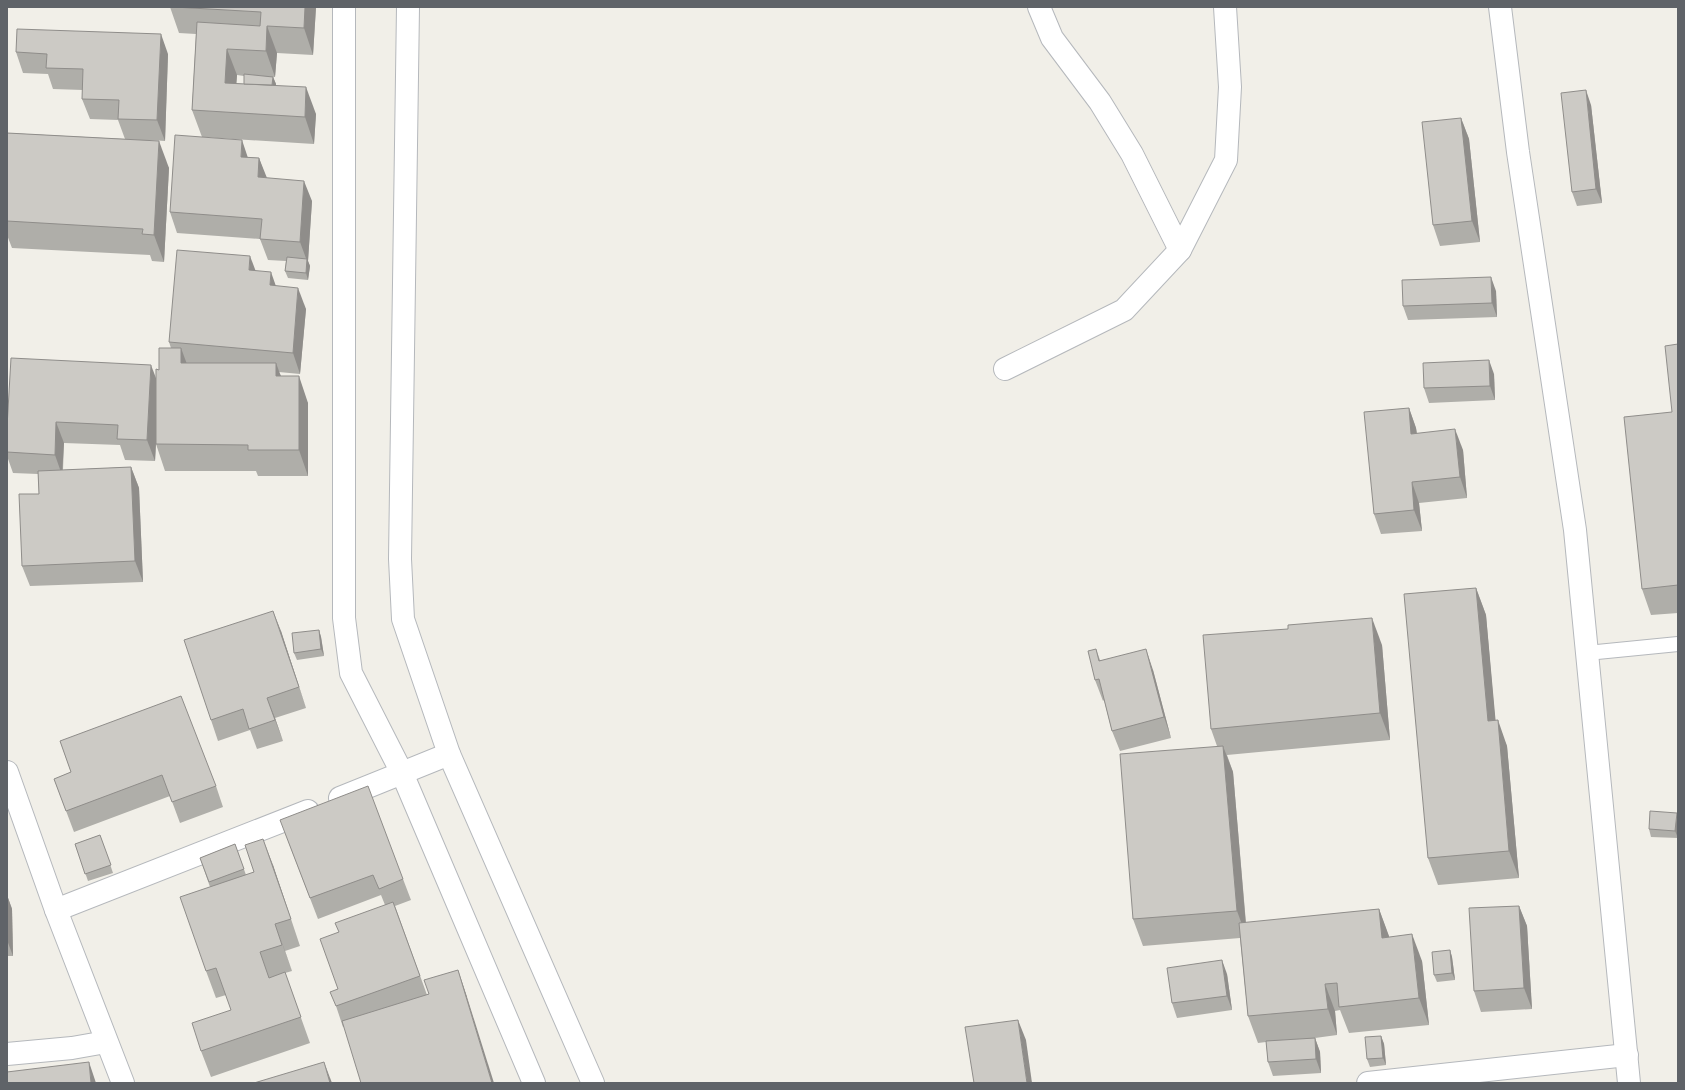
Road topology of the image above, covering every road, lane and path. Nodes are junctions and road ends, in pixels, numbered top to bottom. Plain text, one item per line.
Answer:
1 (344, 7) edge
2 (408, 7) edge
3 (1039, 7) edge
4 (1225, 7) edge
5 (1500, 7) edge
6 (1180, 250) junction
7 (1005, 369) dead end
8 (1678, 644) edge
9 (1587, 653) junction
10 (449, 754) junction
11 (7, 772) edge
12 (402, 773) junction
13 (56, 910) junction
14 (106, 1042) junction
15 (7, 1054) edge
16 (1627, 1055) junction
17 (123, 1083) edge
18 (534, 1083) edge
19 (593, 1083) edge
20 (1368, 1083) edge
21 (1629, 1083) edge

1 - 12 street
2 - 10 street
3 - 6 street
4 - 6 street
5 - 9 street
6 - 7 street
8 - 9 lane
9 - 16 street
10 - 12 street
10 - 19 street
11 - 13 street
12 - 13 street
12 - 18 street
13 - 14 street
14 - 15 street
14 - 17 street
16 - 20 street
16 - 21 street

